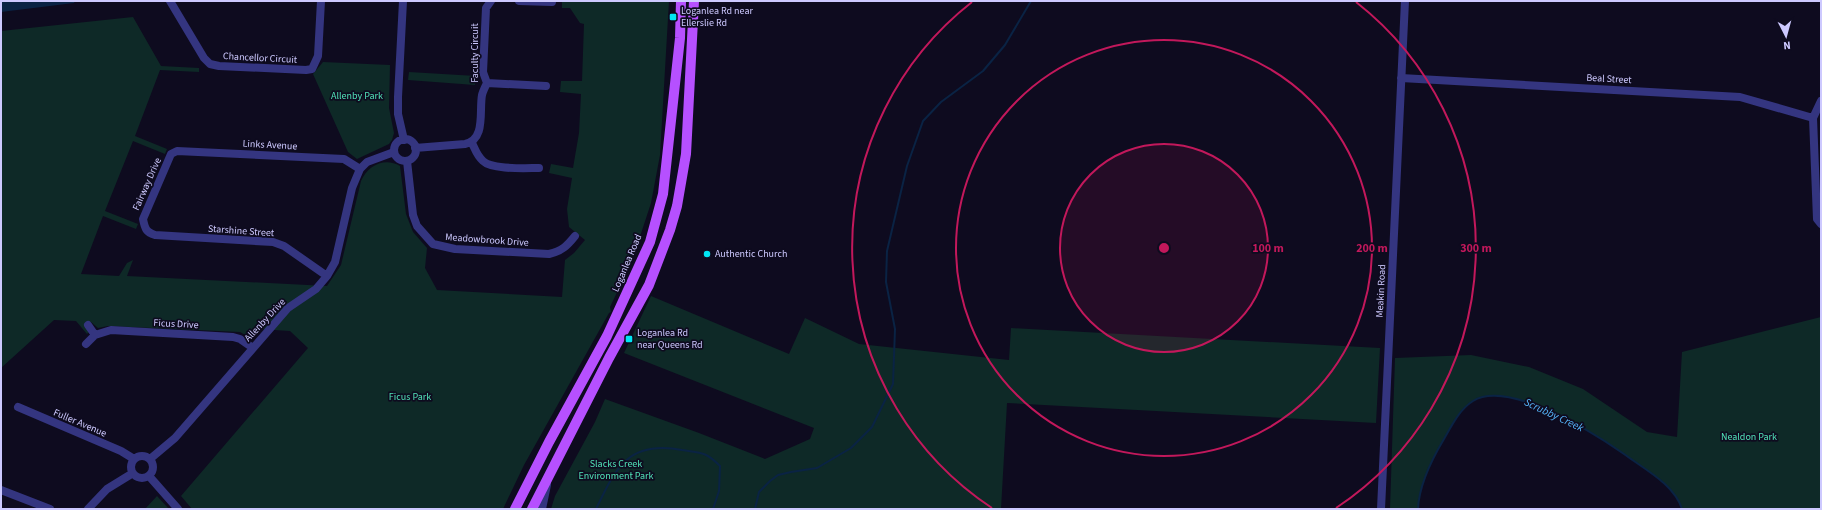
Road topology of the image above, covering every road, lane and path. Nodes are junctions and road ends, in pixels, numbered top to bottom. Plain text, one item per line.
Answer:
1 (170, 1) edge
2 (321, 1) edge
3 (403, 1) edge
4 (491, 1) edge
5 (520, 1) edge
6 (681, 1) edge
7 (694, 1) edge
8 (1405, 1) edge
9 (552, 2) dead end
10 (1401, 78) junction
11 (487, 83) junction
12 (546, 86) dead end
13 (1821, 101) edge
14 (1812, 118) junction
15 (404, 140) junction
16 (472, 143) junction
17 (415, 148) junction
18 (178, 151) joint
19 (394, 152) junction
20 (407, 161) junction
21 (538, 168) dead end
22 (360, 169) junction
23 (1821, 224) edge
24 (145, 230) joint
25 (575, 236) dead end
26 (327, 276) junction
27 (88, 325) dead end
28 (96, 335) junction
29 (86, 344) dead end
30 (252, 348) junction
31 (18, 407) dead end
32 (134, 459) junction
33 (150, 459) junction
34 (133, 473) junction
35 (149, 476) junction
36 (548, 479) junction
37 (1, 490) edge
38 (50, 509) edge
39 (88, 509) edge
40 (178, 509) edge
41 (515, 509) edge
42 (532, 509) edge
43 (542, 509) edge
44 (1381, 509) edge

1 - 2 street, Chancellor Circuit
3 - 15 street
4 - 11 street, Faculty Circuit
5 - 9 street
6 - 41 main road, Loganlea Road
7 - 36 main road
8 - 10 street, Meakin Road
10 - 14 street, Beal Street
10 - 44 street, Meakin Road
11 - 12 street
11 - 16 street, Faculty Circuit
13 - 14 street
14 - 23 street
15 - 17 street
15 - 19 street
16 - 17 street
16 - 21 street
17 - 20 street
18 - 22 street, Links Avenue
18 - 24 street, Fairway Drive
19 - 20 street
19 - 22 street
20 - 25 street, Meadowbrook Drive
22 - 26 street, Allenby Drive
24 - 26 street, Starshine Street
26 - 30 street, Allenby Drive
27 - 28 street
28 - 29 street
28 - 30 street, Ficus Drive
30 - 33 street, Allenby Drive
31 - 32 street, Fuller Avenue
32 - 33 street
32 - 34 street
33 - 35 street
34 - 35 street
34 - 39 street
35 - 40 street
36 - 42 main road
36 - 43 street
37 - 38 street

